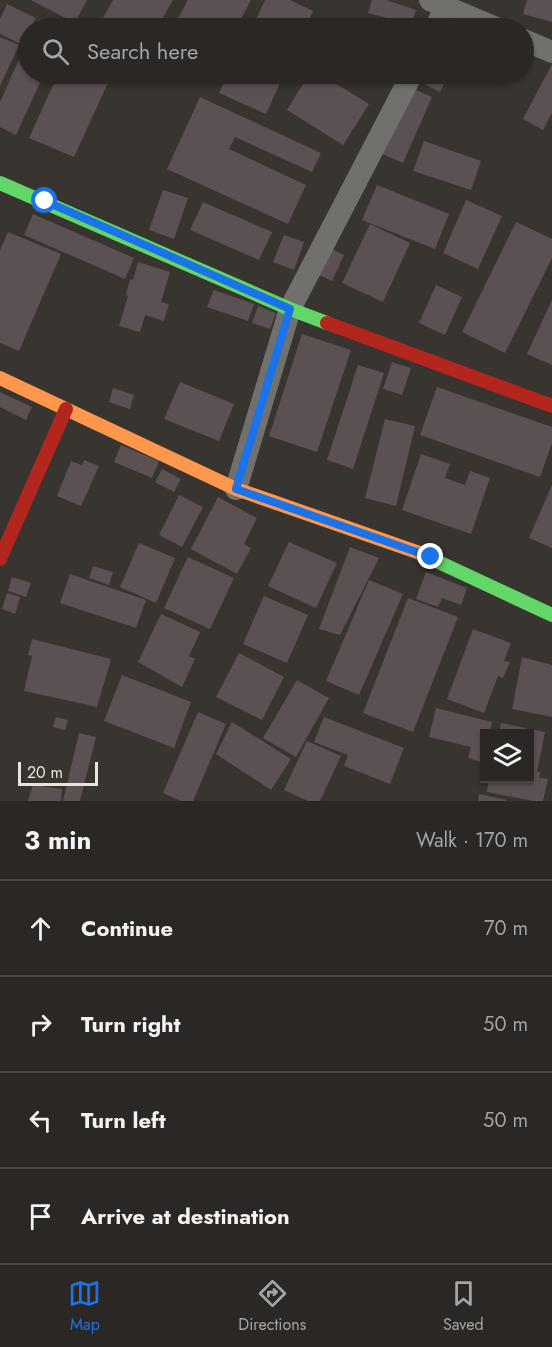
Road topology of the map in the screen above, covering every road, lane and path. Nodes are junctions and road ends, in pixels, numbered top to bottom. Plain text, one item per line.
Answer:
1 (438, 3) edge
2 (436, 18) edge
3 (473, 18) edge
4 (534, 44) edge
5 (552, 52) edge
6 (407, 84) edge
7 (0, 183) edge
8 (290, 309) junction
9 (0, 378) edge
10 (552, 406) edge
11 (66, 409) junction
12 (236, 489) junction
13 (0, 559) edge
14 (552, 615) edge

1 - 2 street
1 - 3 street
4 - 5 street
6 - 8 street
7 - 8 street
8 - 10 street
8 - 12 street
9 - 11 street
11 - 12 street
11 - 13 street
12 - 14 street

